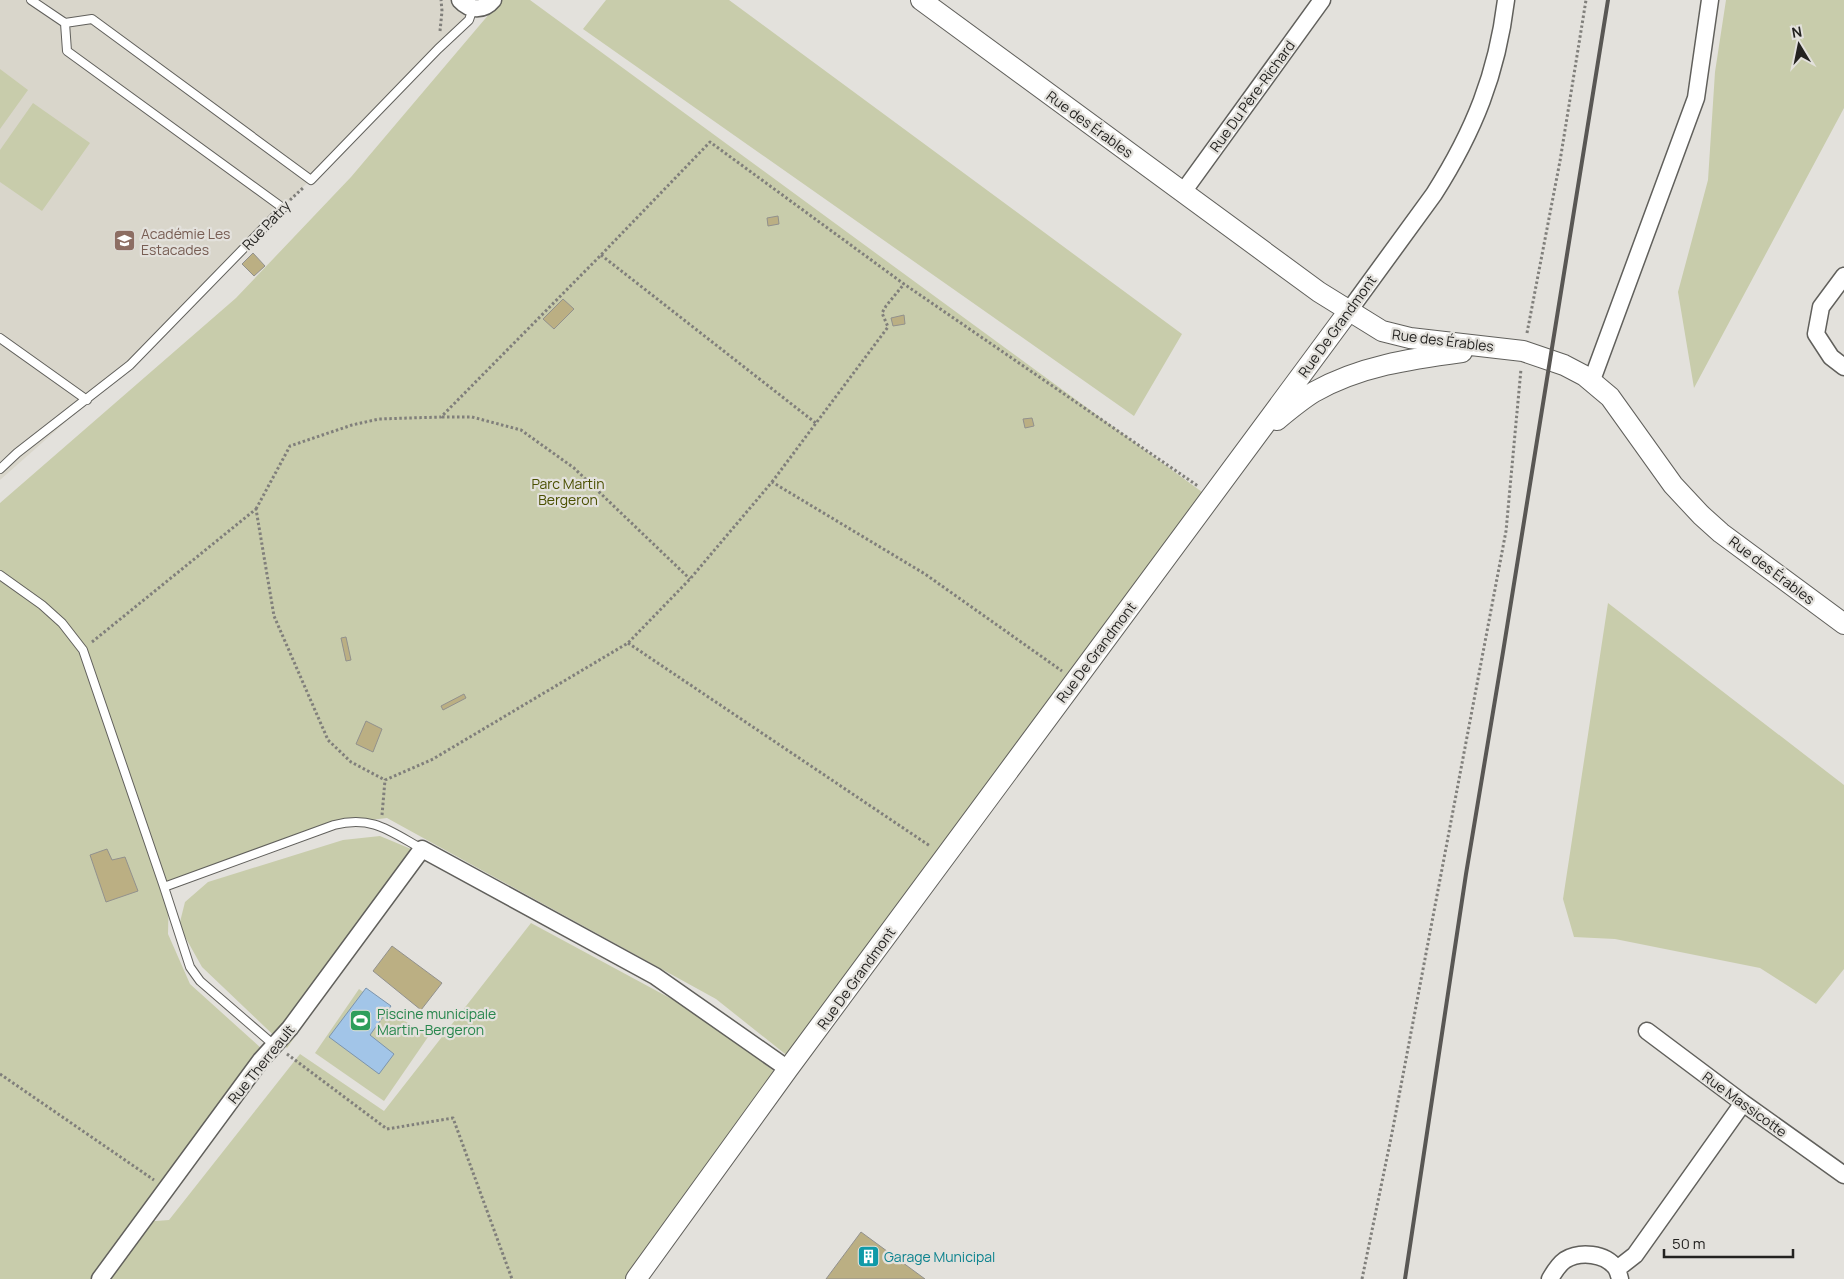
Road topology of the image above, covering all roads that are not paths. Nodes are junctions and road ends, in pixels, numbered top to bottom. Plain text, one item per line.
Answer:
1 (31, 0) edge
2 (493, 0) edge
3 (921, 0) edge
4 (1322, 0) edge
5 (1506, 0) edge
6 (1710, 0) edge
7 (467, 4) edge
8 (65, 23) junction
9 (1183, 192) junction
10 (1844, 276) edge
11 (1348, 312) junction
12 (0, 338) edge
13 (1497, 347) junction
14 (1844, 367) edge
15 (1592, 380) junction
16 (87, 400) junction
17 (1256, 437) junction
18 (0, 469) edge
19 (0, 575) edge
20 (1844, 624) edge
21 (422, 849) junction
22 (164, 887) junction
23 (1647, 1031) dead end
24 (274, 1045) junction
25 (788, 1069) junction
26 (1743, 1103) junction
27 (1844, 1175) edge
28 (1619, 1274) edge
29 (100, 1279) edge
30 (636, 1279) edge
31 (1550, 1279) edge

1 - 8 lane
2 - 7 street
3 - 9 street, Rue des Érables
4 - 9 street, Rue Du Père-Richard
5 - 11 street, Rue De Grandmont
6 - 15 street
7 - 8 lane
8 - 16 lane, Rue Patry
9 - 11 street, Rue des Érables
10 - 14 street
11 - 13 street, Rue des Érables
11 - 17 street, Rue De Grandmont
12 - 16 lane
13 - 15 street, Rue des Érables
13 - 17 street
15 - 20 street, Rue des Érables
16 - 18 lane, Rue Patry
17 - 25 street, Rue De Grandmont
19 - 22 lane
21 - 22 lane
21 - 24 street, Rue Therreault
21 - 25 street
22 - 24 lane
23 - 26 street, Rue Massicotte
24 - 29 street, Rue Therreault
25 - 30 street, Rue De Grandmont
26 - 27 street, Rue Massicotte
26 - 28 street
28 - 31 street

